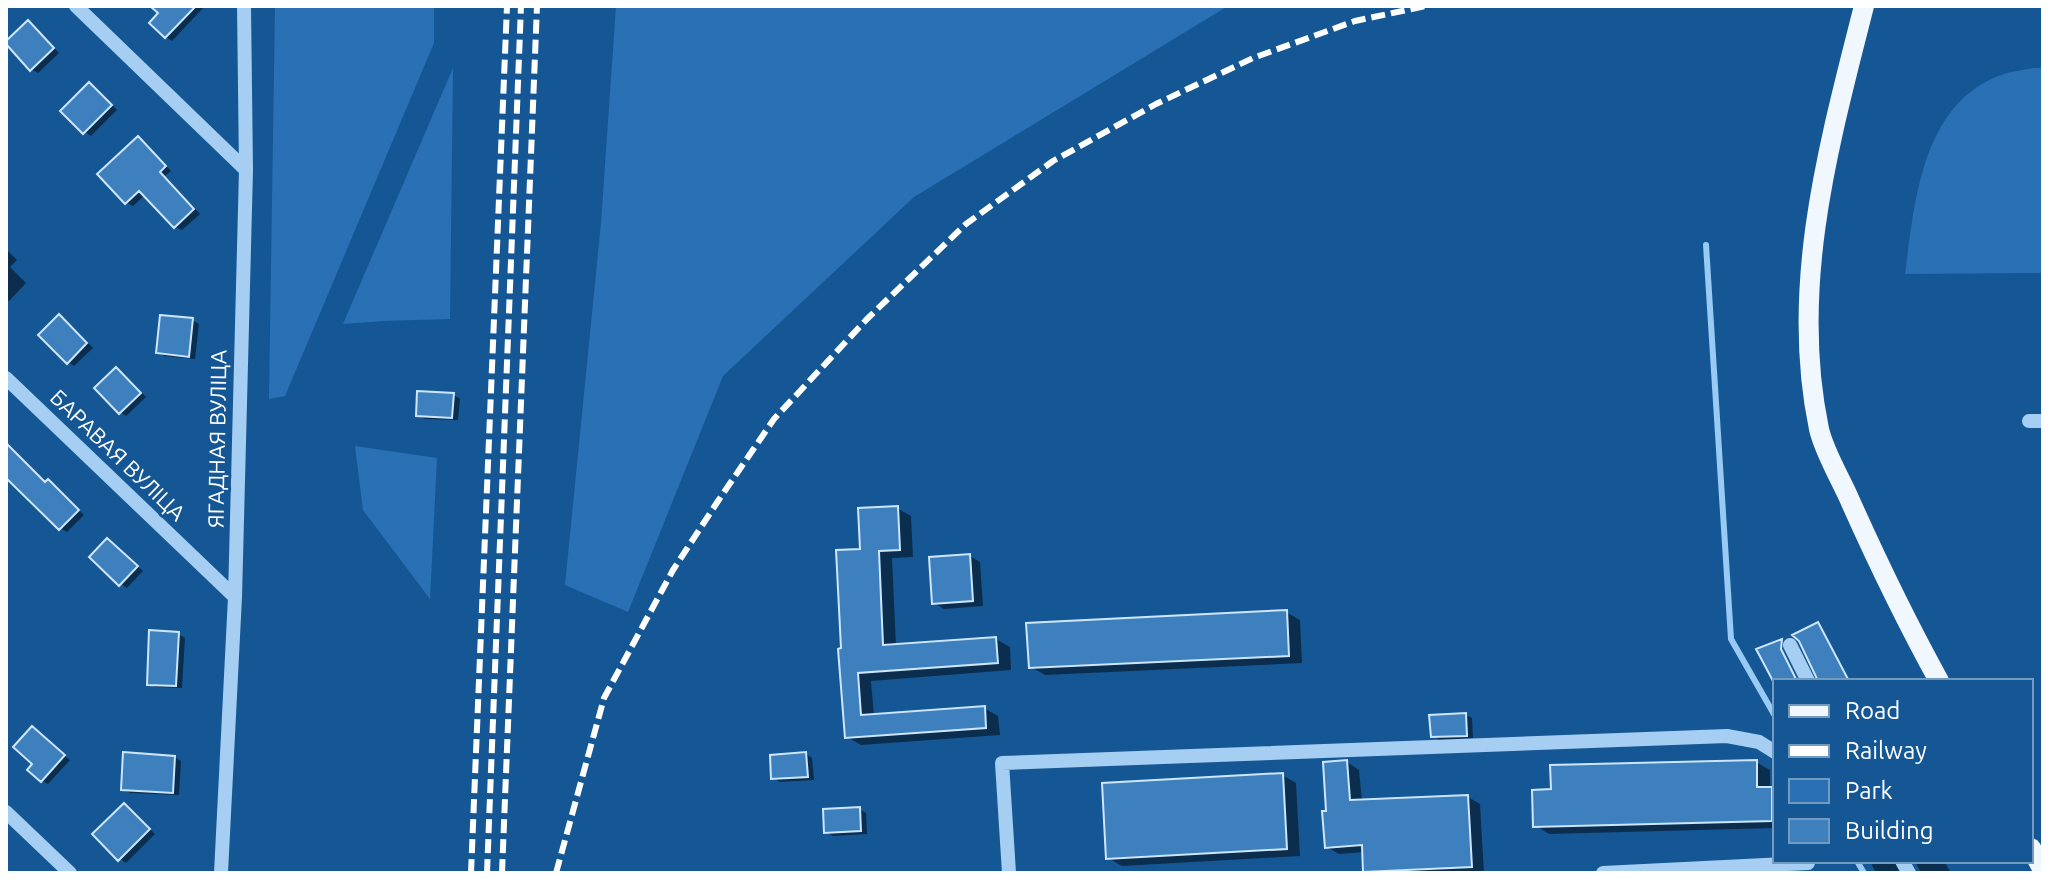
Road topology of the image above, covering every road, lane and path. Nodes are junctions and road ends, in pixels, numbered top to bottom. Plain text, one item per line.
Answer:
1 (76, 6) edge
2 (244, 6) edge
3 (1864, 6) edge
4 (246, 170) junction
5 (6, 378) edge
6 (235, 597) junction
7 (1790, 645) dead end
8 (1807, 679) edge
9 (1938, 679) edge
10 (1773, 751) edge
11 (6, 812) edge
12 (2033, 852) edge
13 (1808, 866) edge
14 (2043, 870) edge
15 (70, 873) edge
16 (221, 873) edge
17 (1009, 873) edge
18 (1603, 873) edge

1 - 4 street
2 - 4 street, ЯГАДНАЯ ВУЛІЦА
3 - 9 main road
4 - 6 street, ЯГАДНАЯ ВУЛІЦА
5 - 6 street, БАРАВАЯ ВУЛІЦА
6 - 16 street, ЯГАДНАЯ ВУЛІЦА
7 - 8 street
10 - 17 street
11 - 15 street
12 - 14 main road
13 - 18 street

